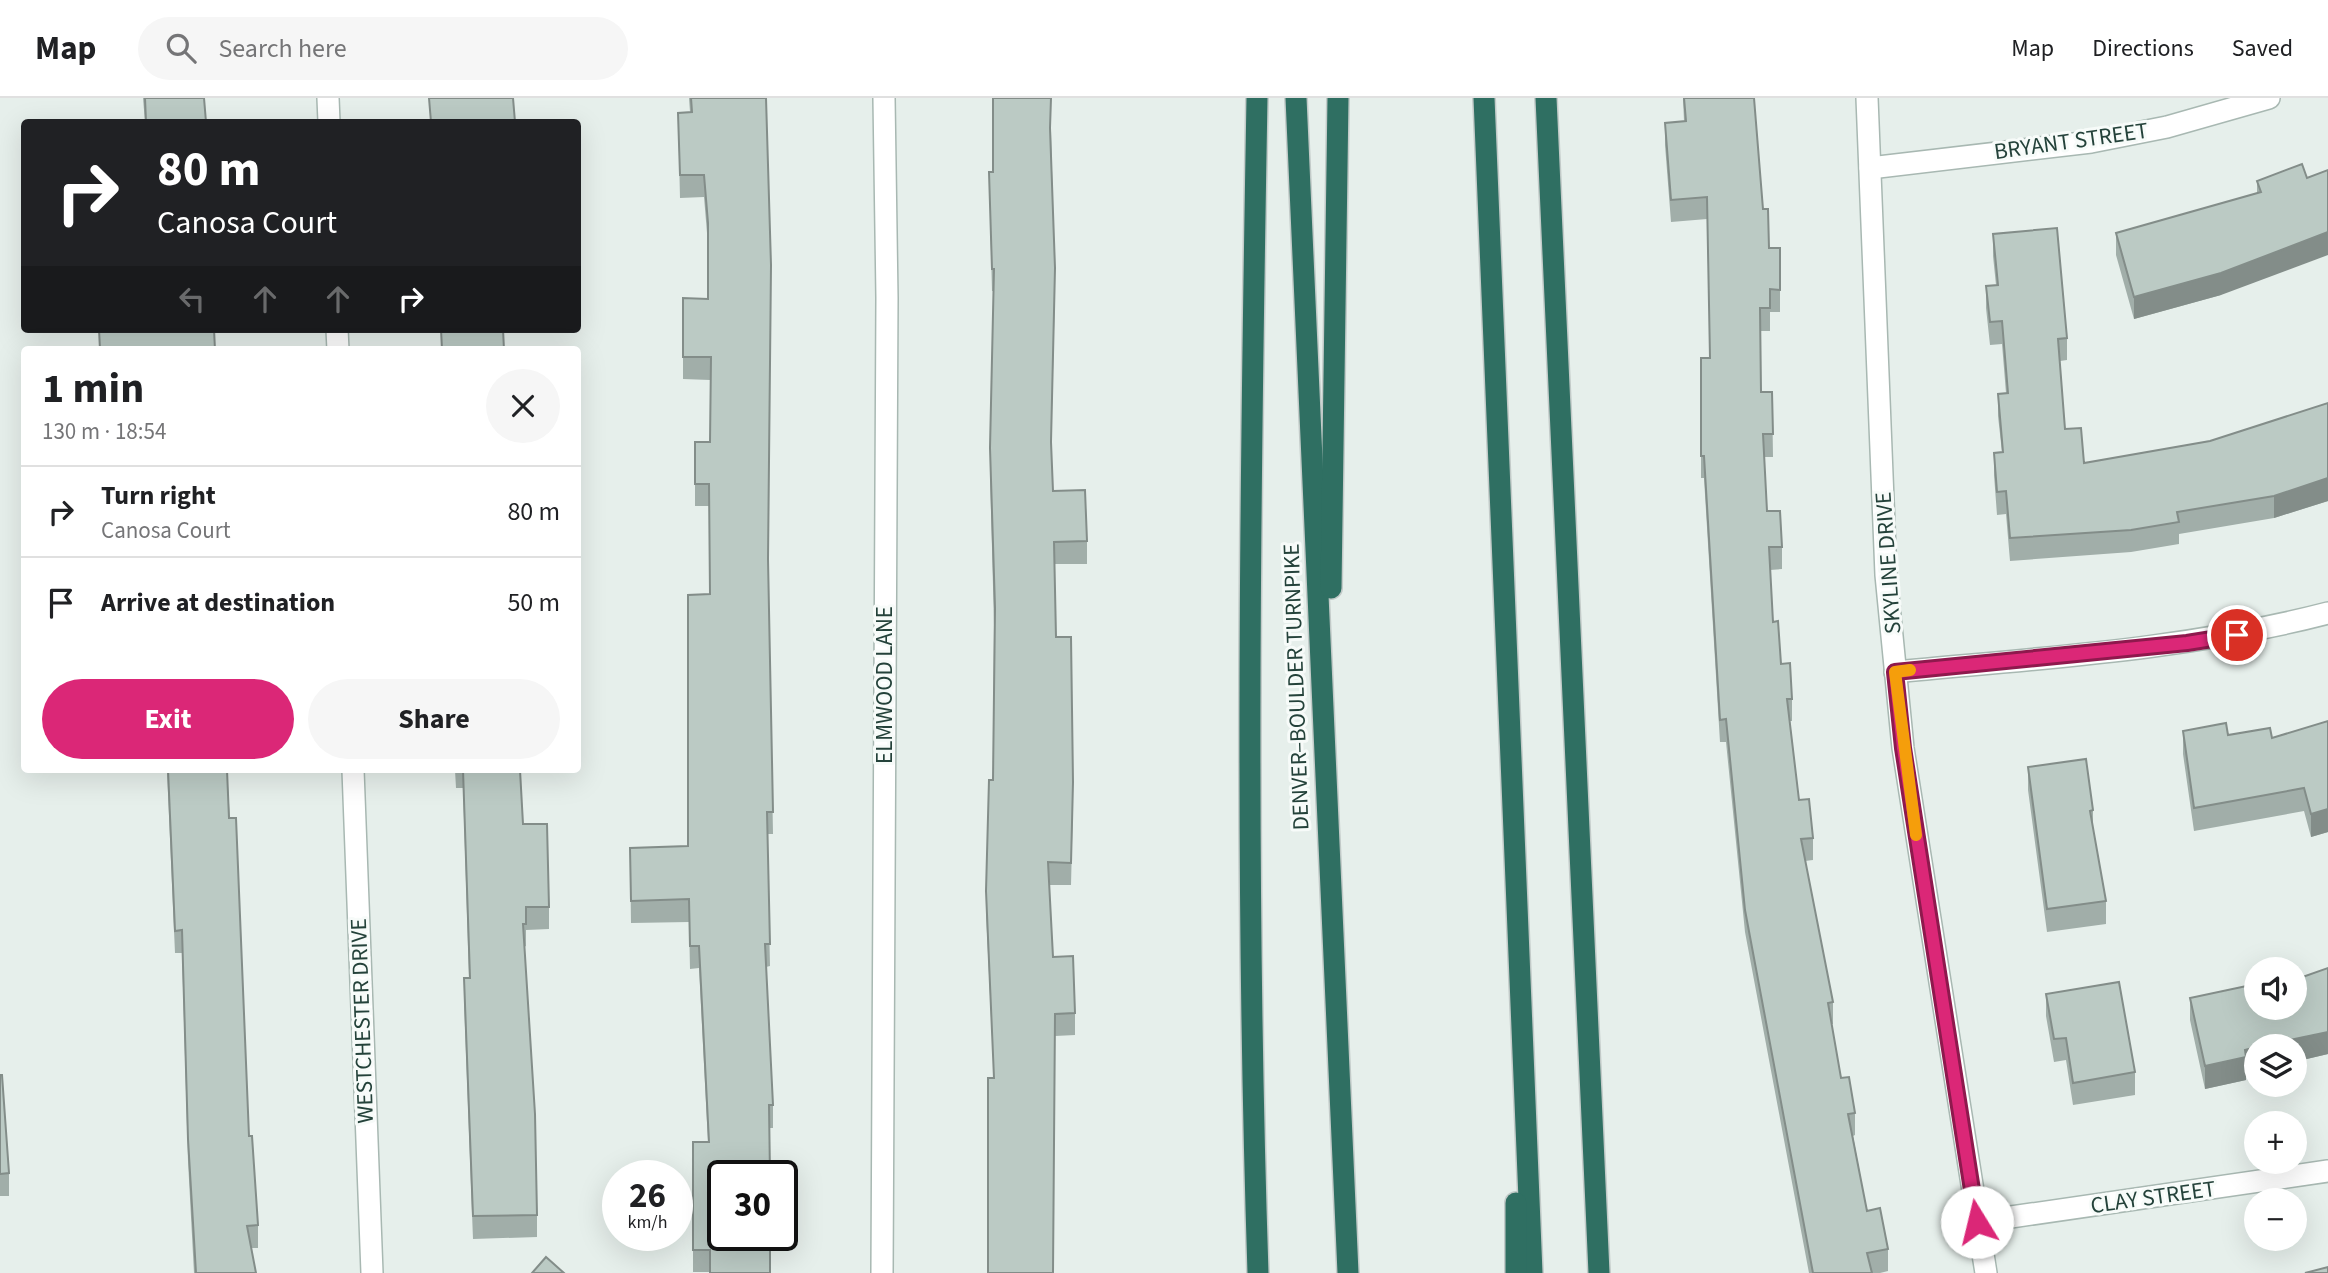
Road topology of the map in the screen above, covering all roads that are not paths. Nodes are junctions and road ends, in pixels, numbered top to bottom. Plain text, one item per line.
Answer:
1 (328, 98) edge
2 (884, 98) edge
3 (1257, 98) edge
4 (1296, 98) edge
5 (1338, 98) edge
6 (1484, 98) edge
7 (1546, 98) edge
8 (1867, 98) edge
9 (2269, 98) edge
10 (329, 119) edge
11 (1870, 168) junction
12 (2328, 613) edge
13 (1895, 672) junction
14 (353, 773) edge
15 (1327, 790) junction
16 (1517, 879) junction
17 (2328, 1171) edge
18 (1977, 1222) junction
19 (372, 1273) edge
20 (882, 1273) edge
21 (1258, 1273) edge
22 (1348, 1273) edge
23 (1516, 1273) edge
24 (1532, 1273) edge
25 (1599, 1273) edge
26 (1986, 1273) edge

1 - 10 street
2 - 20 street, ELMWOOD LANE
3 - 21 highway
4 - 15 highway, DENVER–BOULDER TURNPIKE
5 - 15 highway
6 - 16 highway
7 - 25 highway
8 - 11 street, SKYLINE DRIVE
9 - 11 street, BRYANT STREET
11 - 13 street, SKYLINE DRIVE
12 - 13 street
13 - 18 street, SKYLINE DRIVE
14 - 19 street, WESTCHESTER DRIVE
15 - 22 highway, DENVER–BOULDER TURNPIKE
16 - 23 highway
16 - 24 highway
17 - 18 street, CLAY STREET
18 - 26 street, SKYLINE DRIVE

